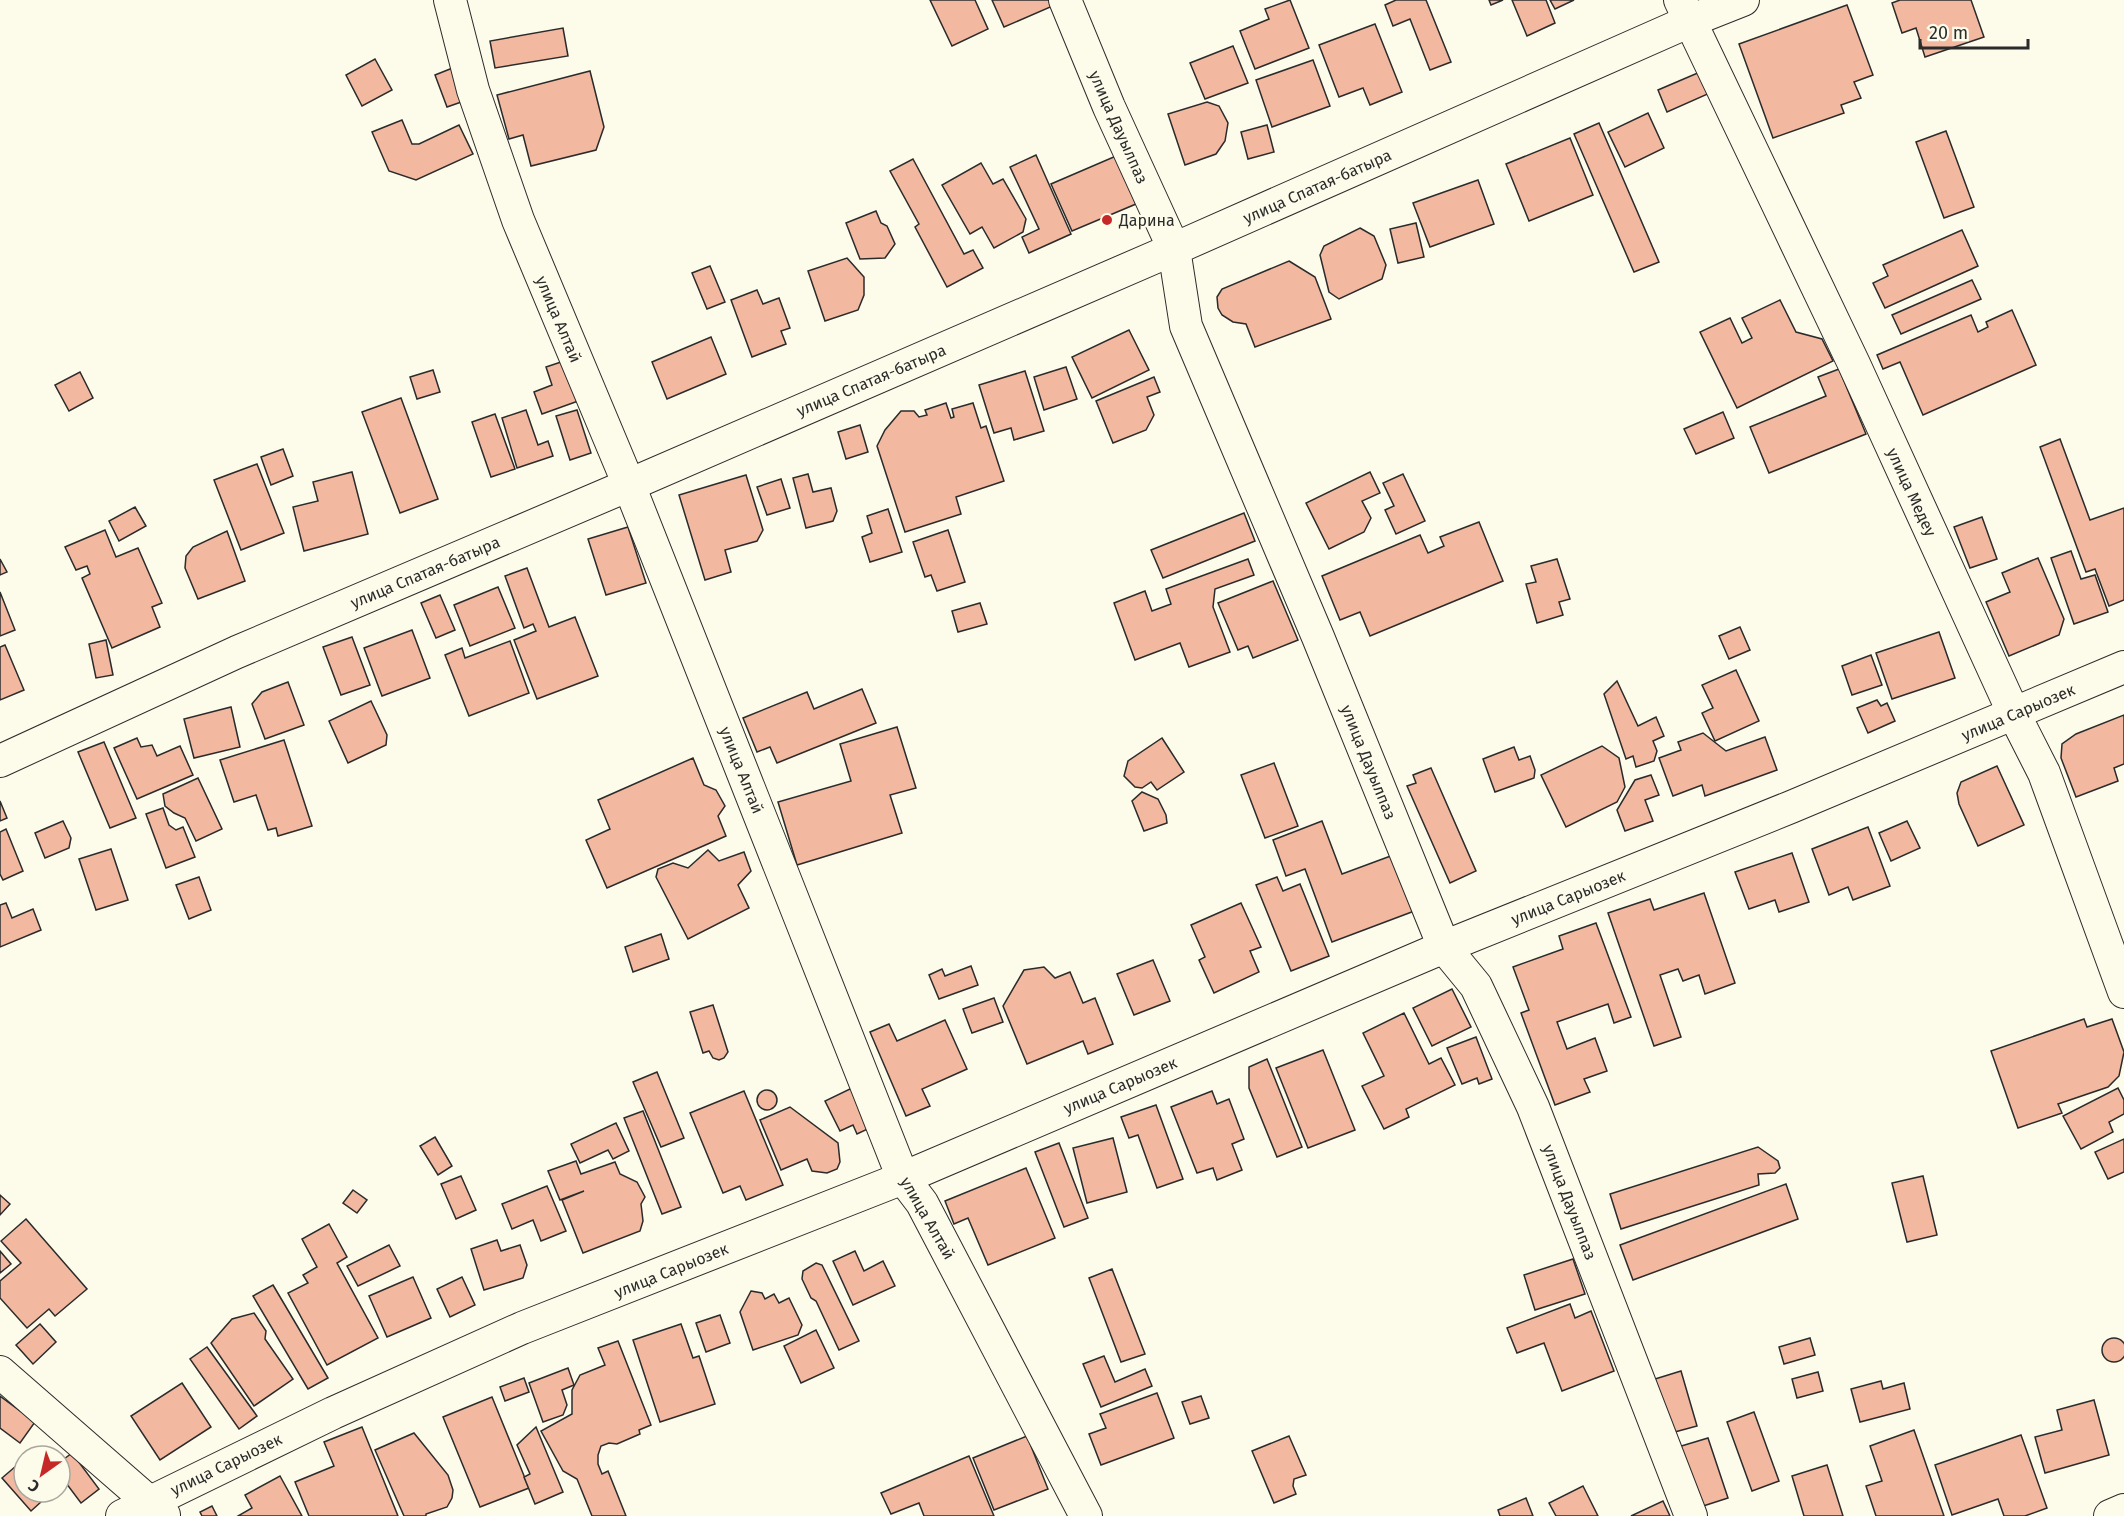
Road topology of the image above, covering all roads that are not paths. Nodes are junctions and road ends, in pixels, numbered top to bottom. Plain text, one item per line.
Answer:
1 (450, 0) edge
2 (1065, 0) edge
3 (1743, 0) edge
4 (1685, 10) edge
5 (1174, 249) junction
6 (629, 485) junction
7 (2124, 667) edge
8 (2014, 714) junction
9 (0, 761) edge
10 (1444, 947) junction
11 (2124, 992) edge
12 (903, 1178) junction
13 (0, 1372) edge
14 (157, 1509) edge
15 (2124, 1510) edge
16 (122, 1516) edge
17 (1086, 1516) edge
18 (1691, 1516) edge
19 (2110, 1516) edge

1 - 6 street, улица Алтай
2 - 5 street, улица Дауылпаз
3 - 4 street, улица Спатая-батыра
4 - 5 street, улица Спатая-батыра
4 - 8 street, улица Медеу
5 - 6 street, улица Спатая-батыра
5 - 10 street, улица Дауылпаз
6 - 9 street, улица Спатая-батыра
6 - 12 street, улица Алтай
7 - 8 street, улица Сарыозек
8 - 10 street, улица Сарыозек
8 - 11 street, улица Медеу
10 - 12 street, улица Сарыозек
10 - 18 street, улица Дауылпаз
12 - 14 street, улица Сарыозек
12 - 17 street, улица Алтай
13 - 14 street
14 - 16 street, улица Сарыозек
15 - 19 street

